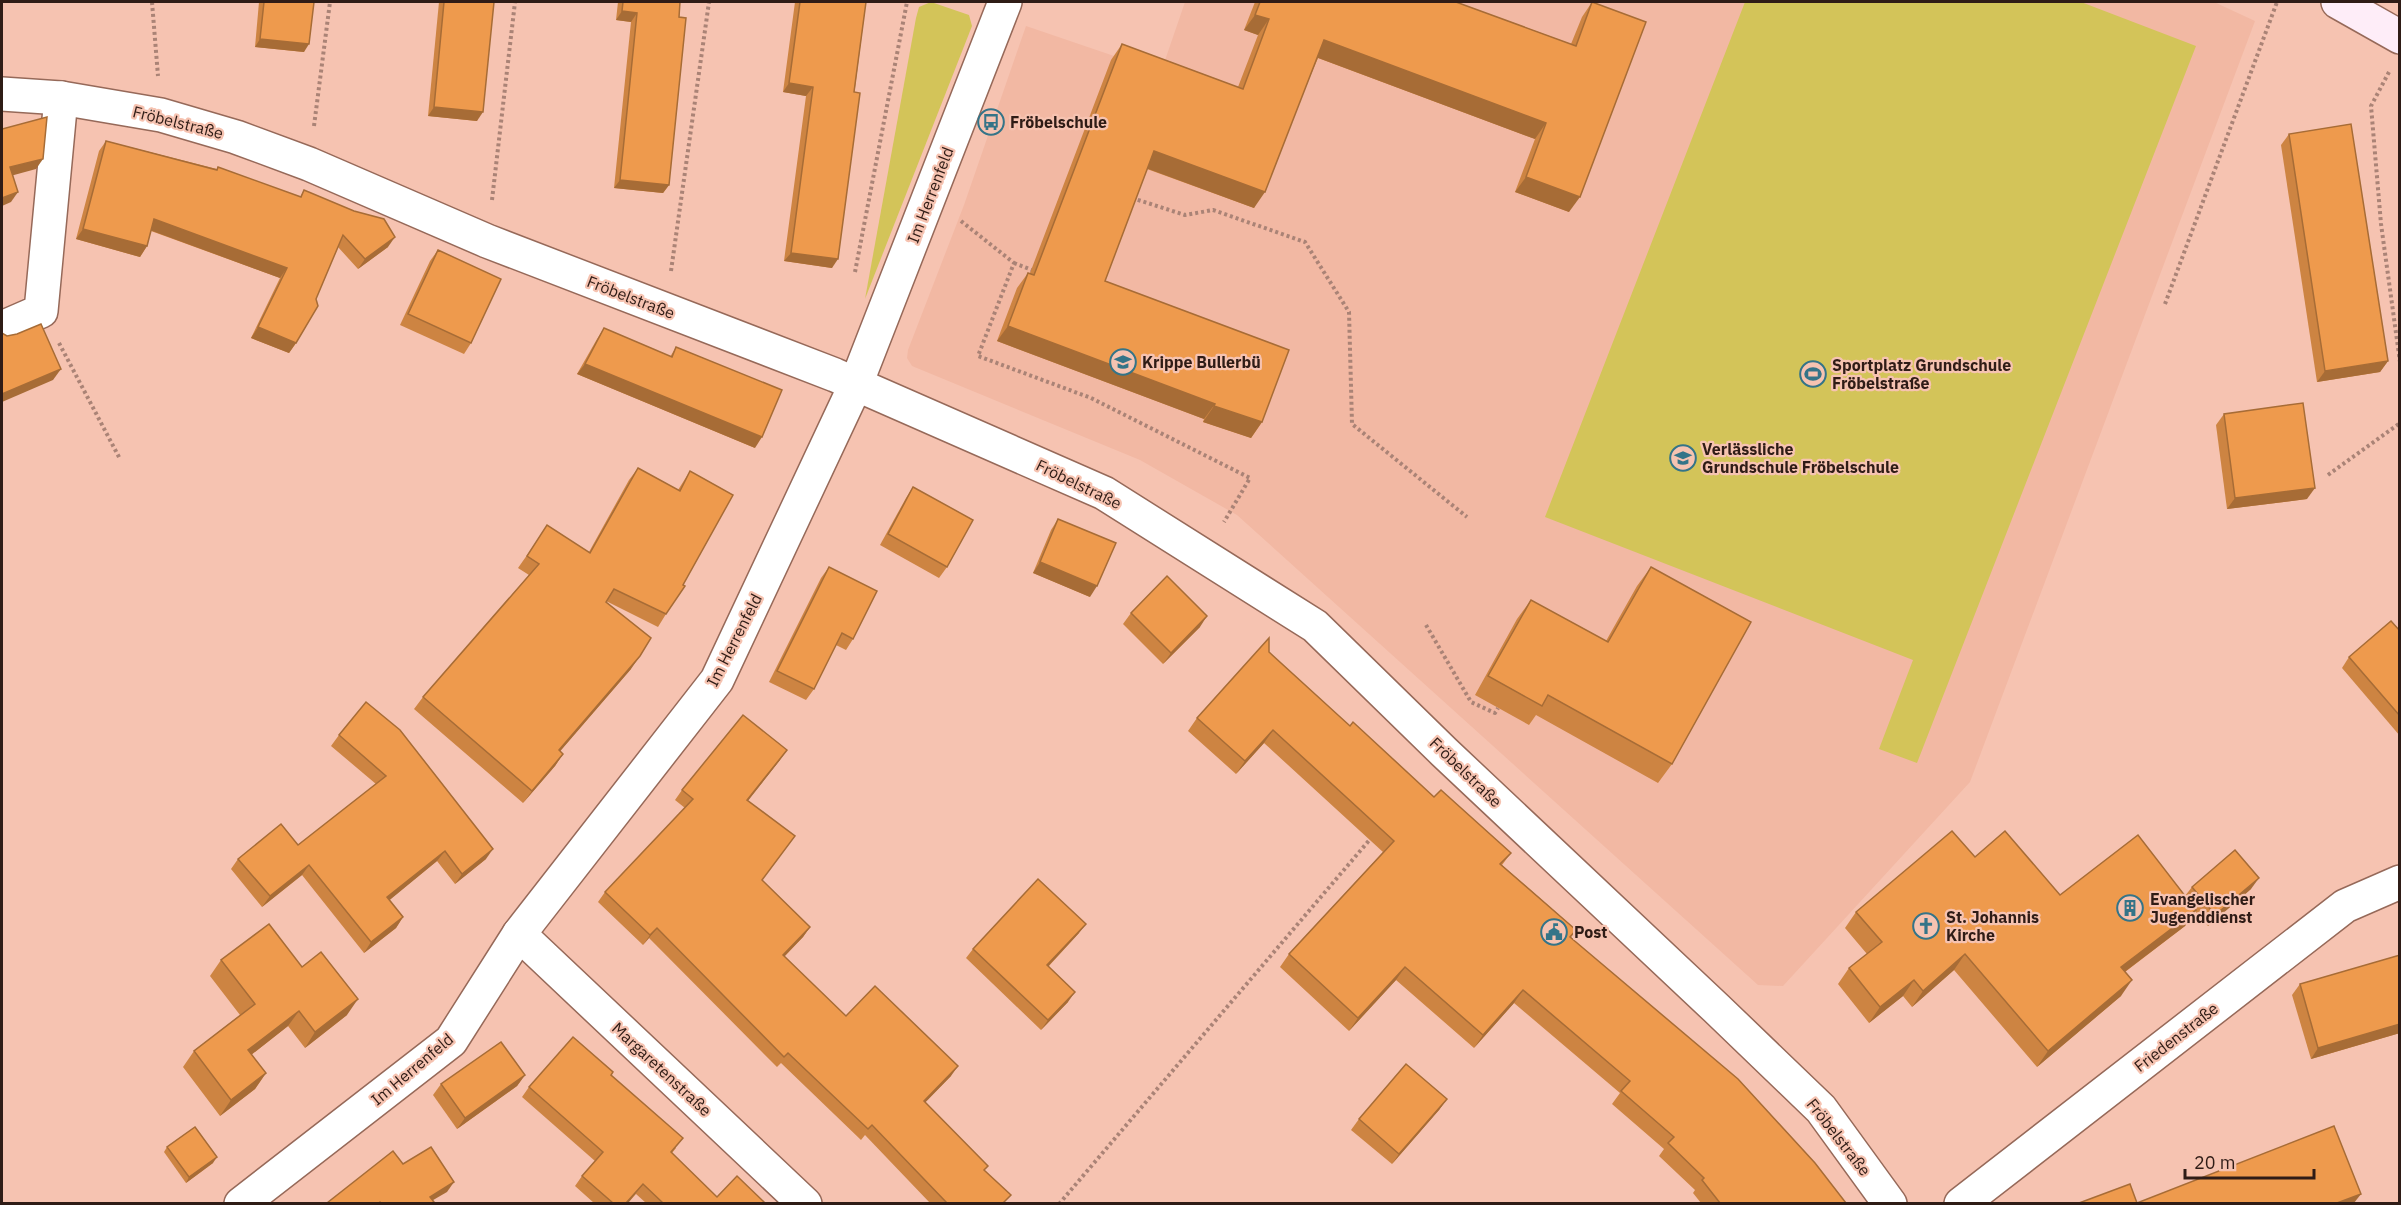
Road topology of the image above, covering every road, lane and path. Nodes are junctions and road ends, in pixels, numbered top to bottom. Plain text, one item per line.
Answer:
1 (152, 2) edge
2 (330, 2) edge
3 (514, 2) edge
4 (710, 2) edge
5 (907, 2) edge
6 (2277, 2) edge
7 (2338, 2) edge
8 (999, 4) edge
9 (2400, 37) edge
10 (2390, 71) dead end
11 (2, 94) edge
12 (61, 98) junction
13 (161, 115) junction
14 (309, 164) junction
15 (929, 196) junction
16 (1131, 198) edge
17 (487, 241) junction
18 (1014, 263) junction
19 (1032, 270) dead end
20 (853, 282) dead end
21 (2165, 304) dead end
22 (666, 310) junction
23 (41, 311) junction
24 (2, 328) edge
25 (2400, 362) edge
26 (856, 384) junction
27 (2400, 423) edge
28 (120, 459) dead end
29 (2328, 475) dead end
30 (1230, 512) dead end
31 (1467, 517) dead end
32 (1426, 625) dead end
33 (1498, 708) edge
34 (1375, 833) edge
35 (2400, 882) edge
36 (519, 934) junction
37 (241, 1203) edge
38 (805, 1203) edge
39 (1059, 1203) edge
40 (1890, 1203) edge
41 (1961, 1203) edge

1 - 13 path
2 - 14 path
3 - 17 path
4 - 22 path
5 - 20 path
6 - 21 path
7 - 9 main road
8 - 15 street, Im Herrenfeld
10 - 25 path
11 - 12 street, Fröbelstraße
12 - 13 street, Fröbelstraße
12 - 23 street
13 - 14 street, Fröbelstraße
14 - 17 street, Fröbelstraße
15 - 18 path
15 - 26 street, Im Herrenfeld
16 - 31 path
17 - 22 street, Fröbelstraße
18 - 19 path
18 - 30 path
22 - 26 street, Fröbelstraße
23 - 24 street
23 - 28 path
26 - 36 street, Im Herrenfeld
26 - 40 street, Fröbelstraße
27 - 29 path
32 - 33 path
34 - 39 path
35 - 41 street, Friedenstraße
36 - 37 street, Im Herrenfeld
36 - 38 street, Margaretenstraße

